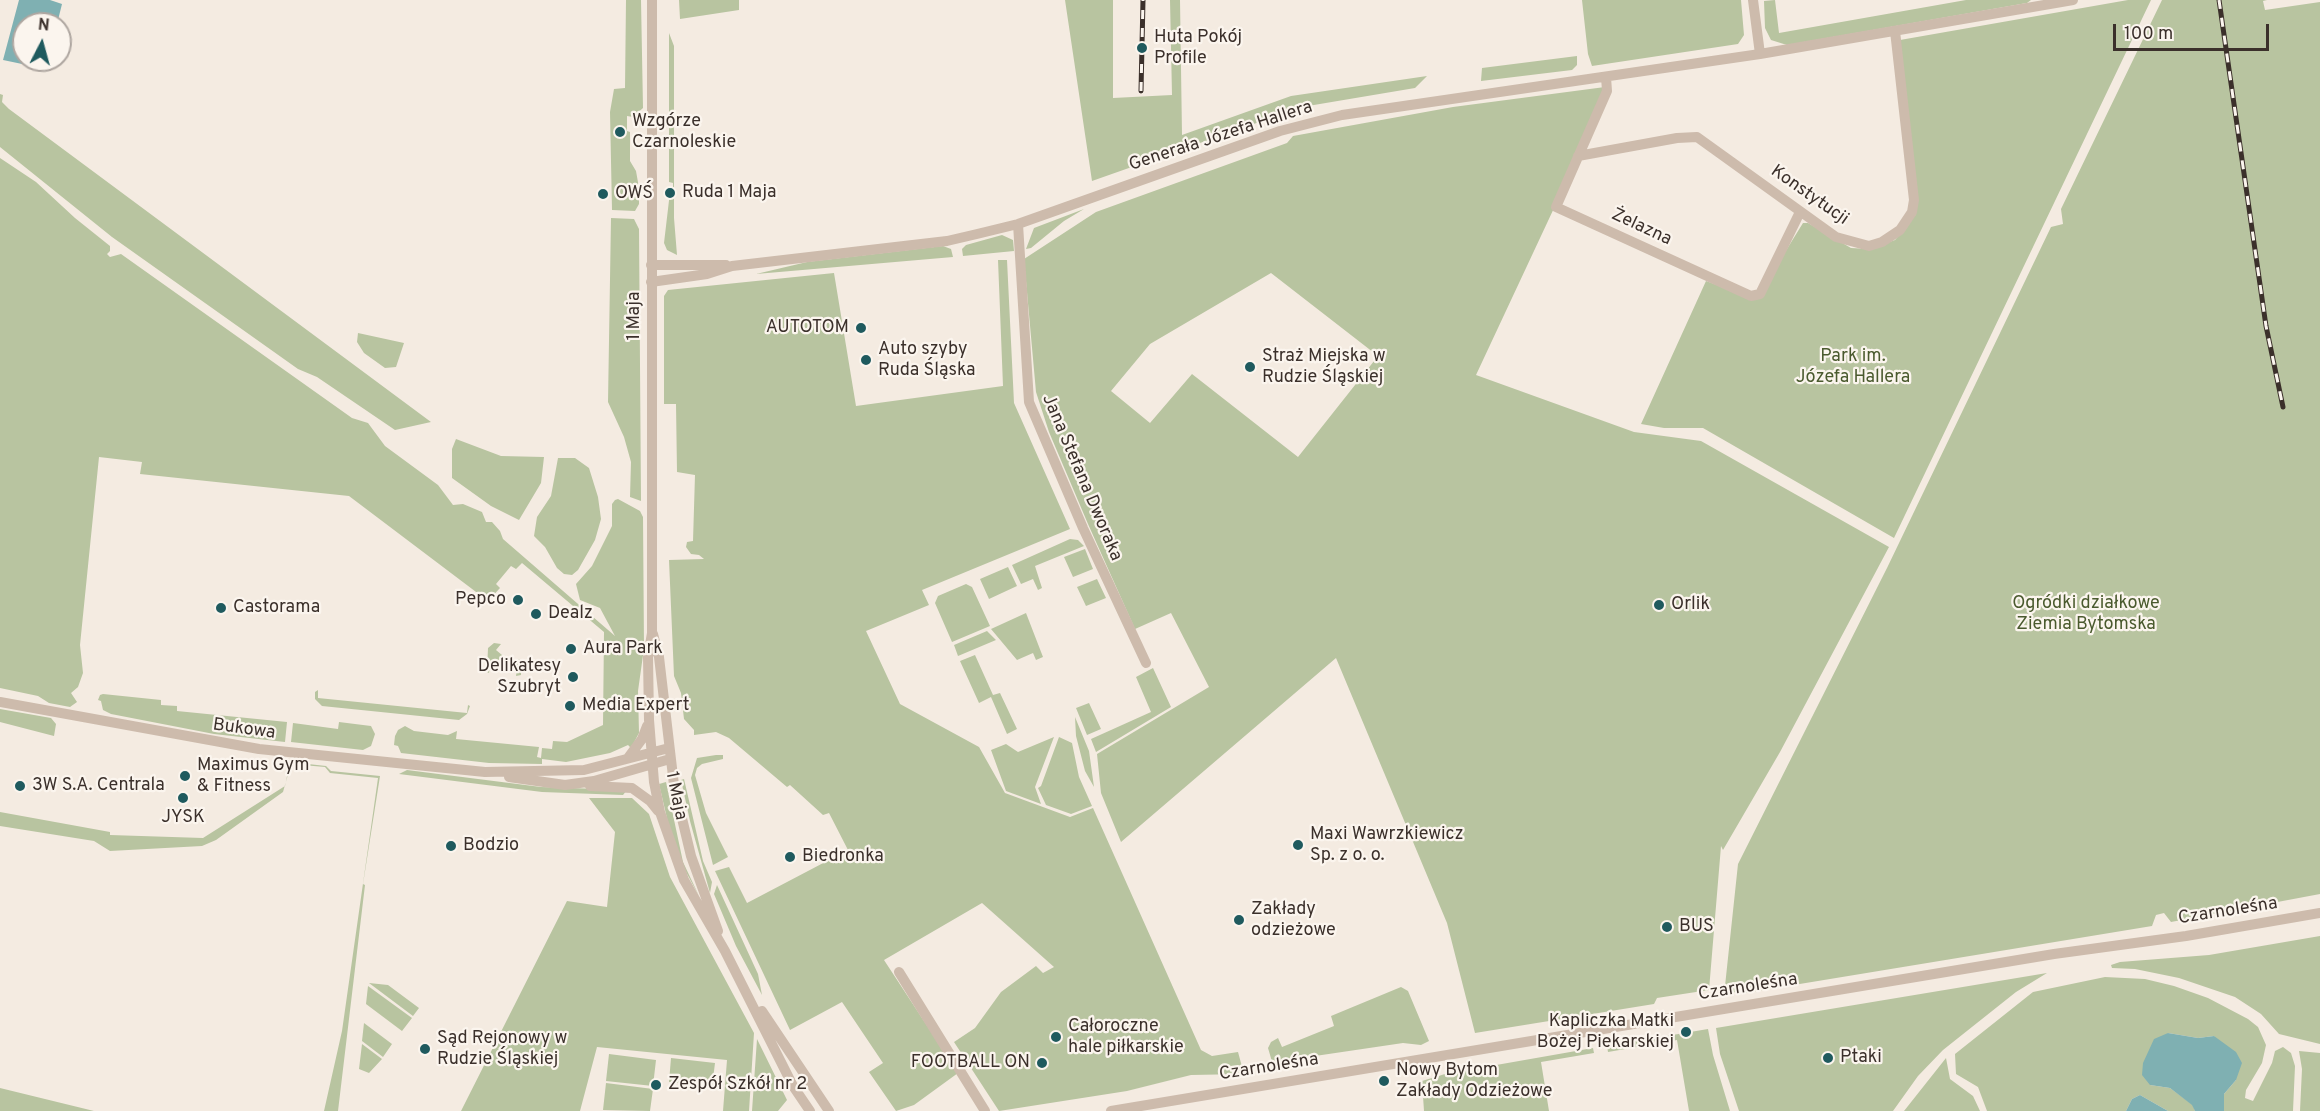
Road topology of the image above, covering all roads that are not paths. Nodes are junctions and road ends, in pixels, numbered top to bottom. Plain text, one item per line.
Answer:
1 (652, 0) edge
2 (1753, 0) edge
3 (2073, 0) edge
4 (1896, 31) junction
5 (1760, 54) junction
6 (1606, 77) junction
7 (1578, 156) junction
8 (1800, 212) junction
9 (1018, 224) junction
10 (651, 265) junction
11 (732, 266) junction
12 (651, 282) junction
13 (652, 633) junction
14 (1146, 663) dead end
15 (0, 702) edge
16 (649, 720) junction
17 (669, 754) junction
18 (628, 758) junction
19 (651, 758) junction
20 (485, 772) junction
21 (565, 784) junction
22 (660, 812) junction
23 (2320, 913) edge
24 (725, 951) junction
25 (899, 972) dead end
26 (739, 979) junction
27 (810, 1111) edge
28 (829, 1111) edge
29 (985, 1111) edge
30 (1111, 1111) edge

1 - 10 street, 1 Maja
2 - 5 street
3 - 4 street, Generała Józefa Hallera
4 - 5 street, Generała Józefa Hallera
4 - 8 street, Konstytucji
5 - 6 street, Generała Józefa Hallera
6 - 7 street, Żelazna
6 - 9 street, Generała Józefa Hallera
7 - 8 street, Konstytucji
7 - 8 street, Żelazna
9 - 11 street, Generała Józefa Hallera
9 - 14 street, Jana Stefana Dworaka
10 - 11 street, Generała Józefa Hallera
10 - 12 street, 1 Maja
11 - 12 street, Generała Józefa Hallera
12 - 13 street, 1 Maja
13 - 16 street, 1 Maja
13 - 17 street, 1 Maja
15 - 20 street, Bukowa
16 - 18 street
16 - 19 street, 1 Maja
17 - 19 street
17 - 24 street, 1 Maja
18 - 19 street, Bukowa
18 - 20 street, Bukowa
19 - 21 street, Bukowa
19 - 22 street, 1 Maja
20 - 21 street, Bukowa
21 - 22 street
22 - 24 street, 1 Maja
23 - 30 street, Czarnoleśna
24 - 26 street, 1 Maja
25 - 29 street
26 - 27 street, 1 Maja
26 - 28 street, 1 Maja

